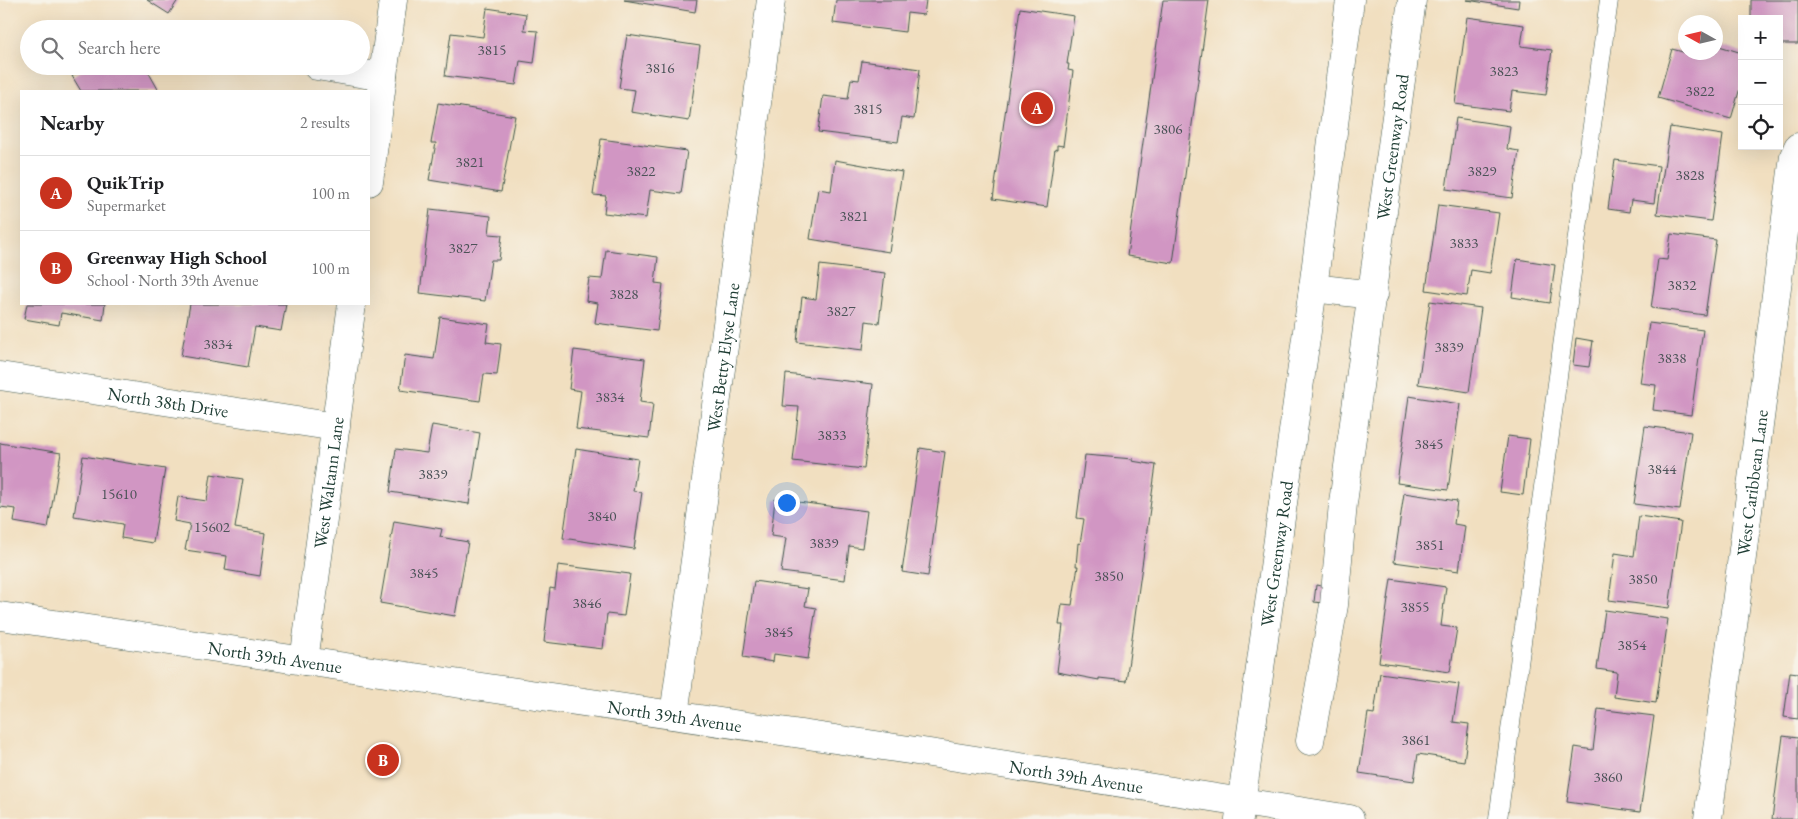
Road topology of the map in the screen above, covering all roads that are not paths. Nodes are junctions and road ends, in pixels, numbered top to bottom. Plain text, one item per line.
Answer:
1 (393, 0) edge
2 (771, 0) edge
3 (1350, 0) edge
4 (1412, 0) edge
5 (1609, 0) edge
6 (370, 75) edge
7 (383, 77) junction
8 (1798, 147) edge
9 (370, 174) edge
10 (1314, 288) junction
11 (1373, 294) junction
12 (352, 305) edge
13 (0, 376) edge
14 (336, 427) junction
15 (0, 616) edge
16 (304, 661) junction
17 (674, 715) junction
18 (1310, 741) dead end
19 (1241, 811) edge
20 (1350, 819) edge
21 (1498, 819) edge
22 (1708, 819) edge

1 - 7 street
2 - 17 street, West Betty Elyse Lane
3 - 10 street, West Greenway Road
4 - 11 street, West Greenway Road
5 - 21 lane
6 - 7 street
7 - 9 street
8 - 22 street, West Caribbean Lane
10 - 11 street
10 - 19 street, West Greenway Road
11 - 18 street, West Greenway Road
12 - 14 street, West Waltann Lane
13 - 14 street, North 38th Drive
14 - 16 street, West Waltann Lane
15 - 16 street, North 39th Avenue
16 - 17 street, North 39th Avenue
17 - 19 street, North 39th Avenue
19 - 20 street, North 39th Avenue

